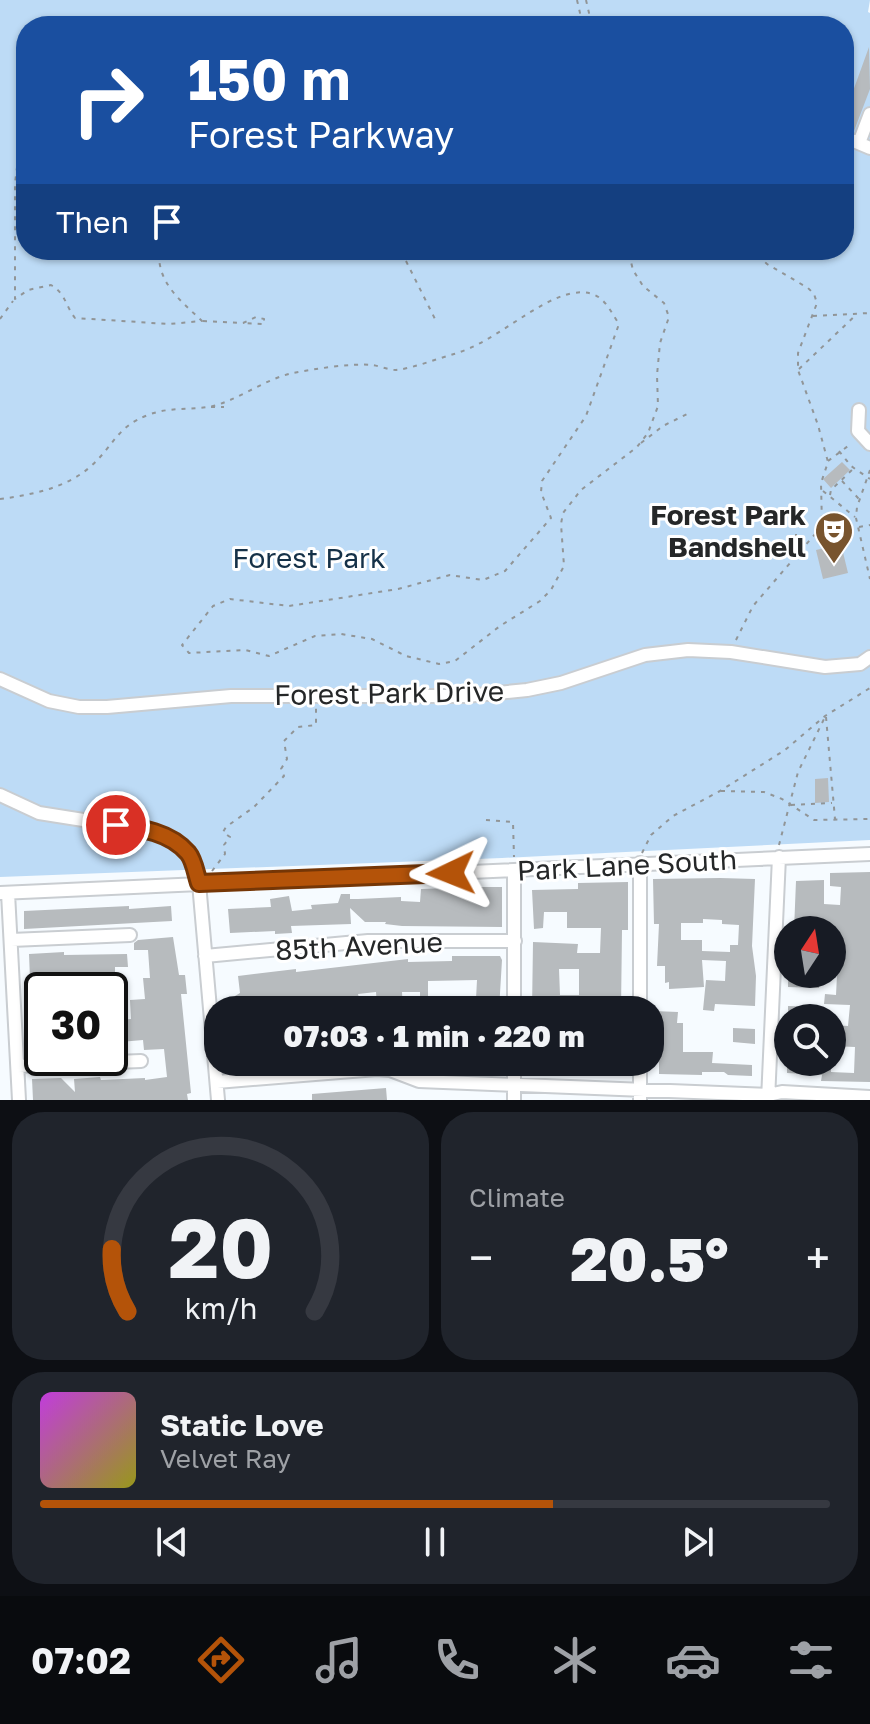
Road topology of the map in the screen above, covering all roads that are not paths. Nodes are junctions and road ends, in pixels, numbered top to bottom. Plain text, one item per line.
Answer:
1 (870, 114) edge
2 (864, 146) edge
3 (859, 410) dead end
4 (866, 440) edge
5 (870, 657) edge
6 (0, 679) edge
7 (0, 795) edge
8 (870, 854) edge
9 (779, 857) junction
10 (641, 859) junction
11 (514, 871) junction
12 (199, 883) junction
13 (4, 893) edge
14 (130, 935) dead end
15 (11, 940) junction
16 (515, 941) junction
17 (205, 956) junction
18 (514, 996) edge
19 (640, 996) edge
20 (141, 1061) dead end
21 (18, 1066) junction
22 (514, 1076) edge
23 (217, 1082) junction
24 (514, 1086) junction
25 (640, 1095) edge
26 (870, 1097) edge
27 (768, 1098) edge
28 (19, 1100) edge
29 (218, 1100) edge
30 (514, 1100) edge

1 - 2 street
3 - 4 street
5 - 6 street, Forest Park Drive
7 - 12 street
8 - 9 street, Park Lane South
9 - 10 street, Park Lane South
9 - 27 street
10 - 11 street, Park Lane South
10 - 19 street
11 - 12 street, Park Lane South
11 - 16 street
12 - 13 street, Park Lane South
12 - 17 street
13 - 15 street
14 - 15 street
15 - 21 street
16 - 17 street, 85th Avenue
16 - 18 street
17 - 23 street
20 - 21 street
21 - 28 street
22 - 24 street
23 - 24 street
23 - 29 street
24 - 25 street
24 - 30 street
25 - 27 street
26 - 27 street

